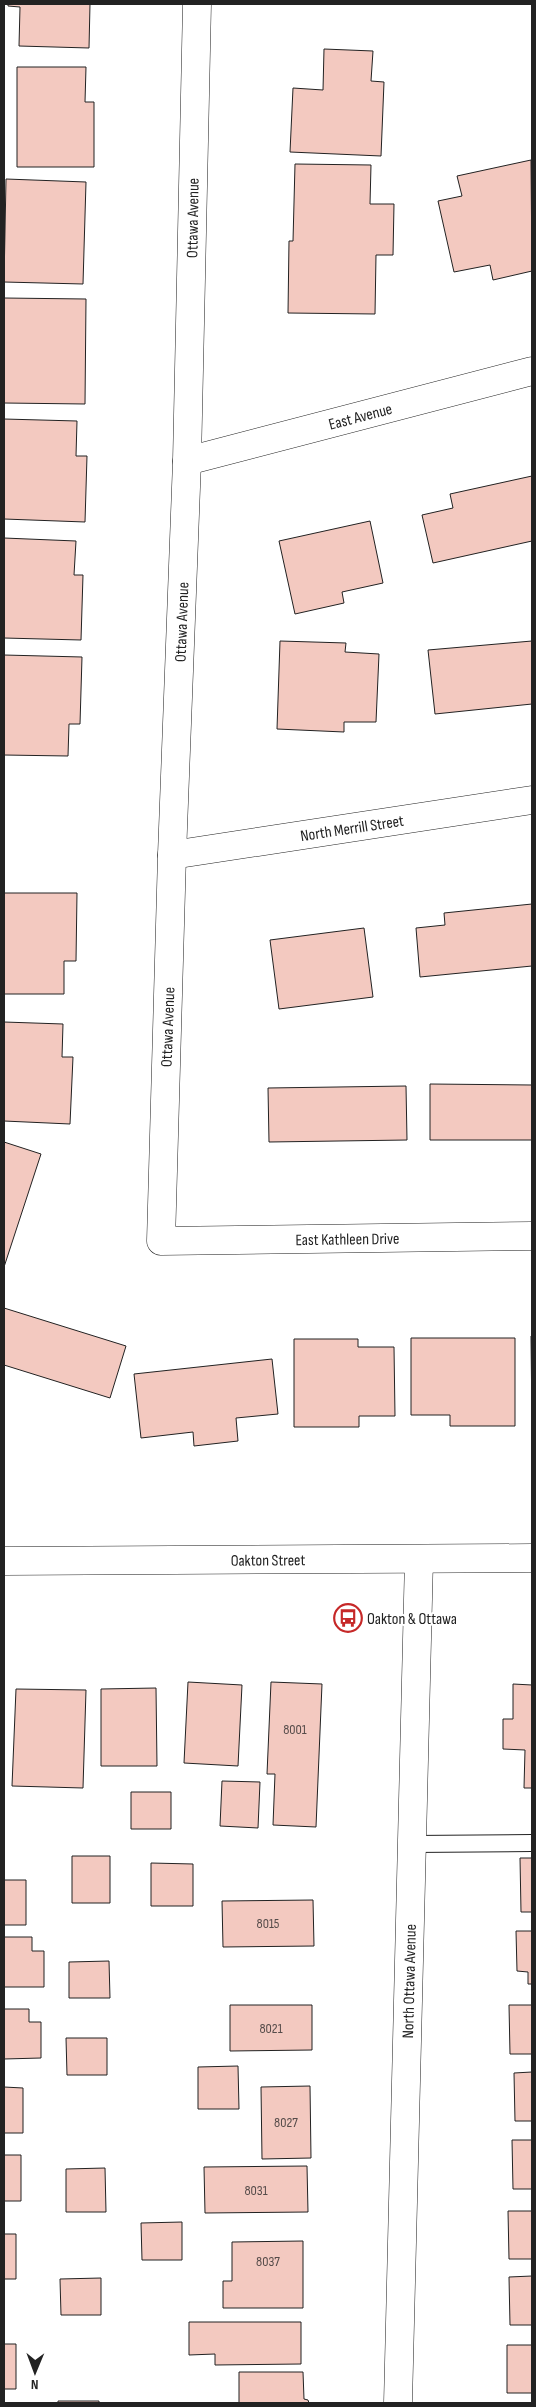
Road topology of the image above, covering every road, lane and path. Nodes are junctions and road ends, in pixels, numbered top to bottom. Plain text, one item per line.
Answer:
1 (197, 4) edge
2 (532, 371) edge
3 (187, 461) junction
4 (532, 800) edge
5 (172, 855) junction
6 (532, 1236) edge
7 (161, 1241) joint
8 (532, 1558) edge
9 (419, 1559) junction
10 (4, 1561) edge
11 (532, 1843) edge
12 (412, 1844) junction
13 (398, 2403) edge

1 - 3 street, Ottawa Avenue
2 - 3 street, East Avenue
3 - 5 street, Ottawa Avenue
4 - 5 street, North Merrill Street
5 - 7 street, Ottawa Avenue
6 - 7 street, East Kathleen Drive
8 - 9 street, Oakton Street
9 - 10 street, Oakton Street
9 - 12 street, North Ottawa Avenue
11 - 12 lane
12 - 13 street, North Ottawa Avenue

